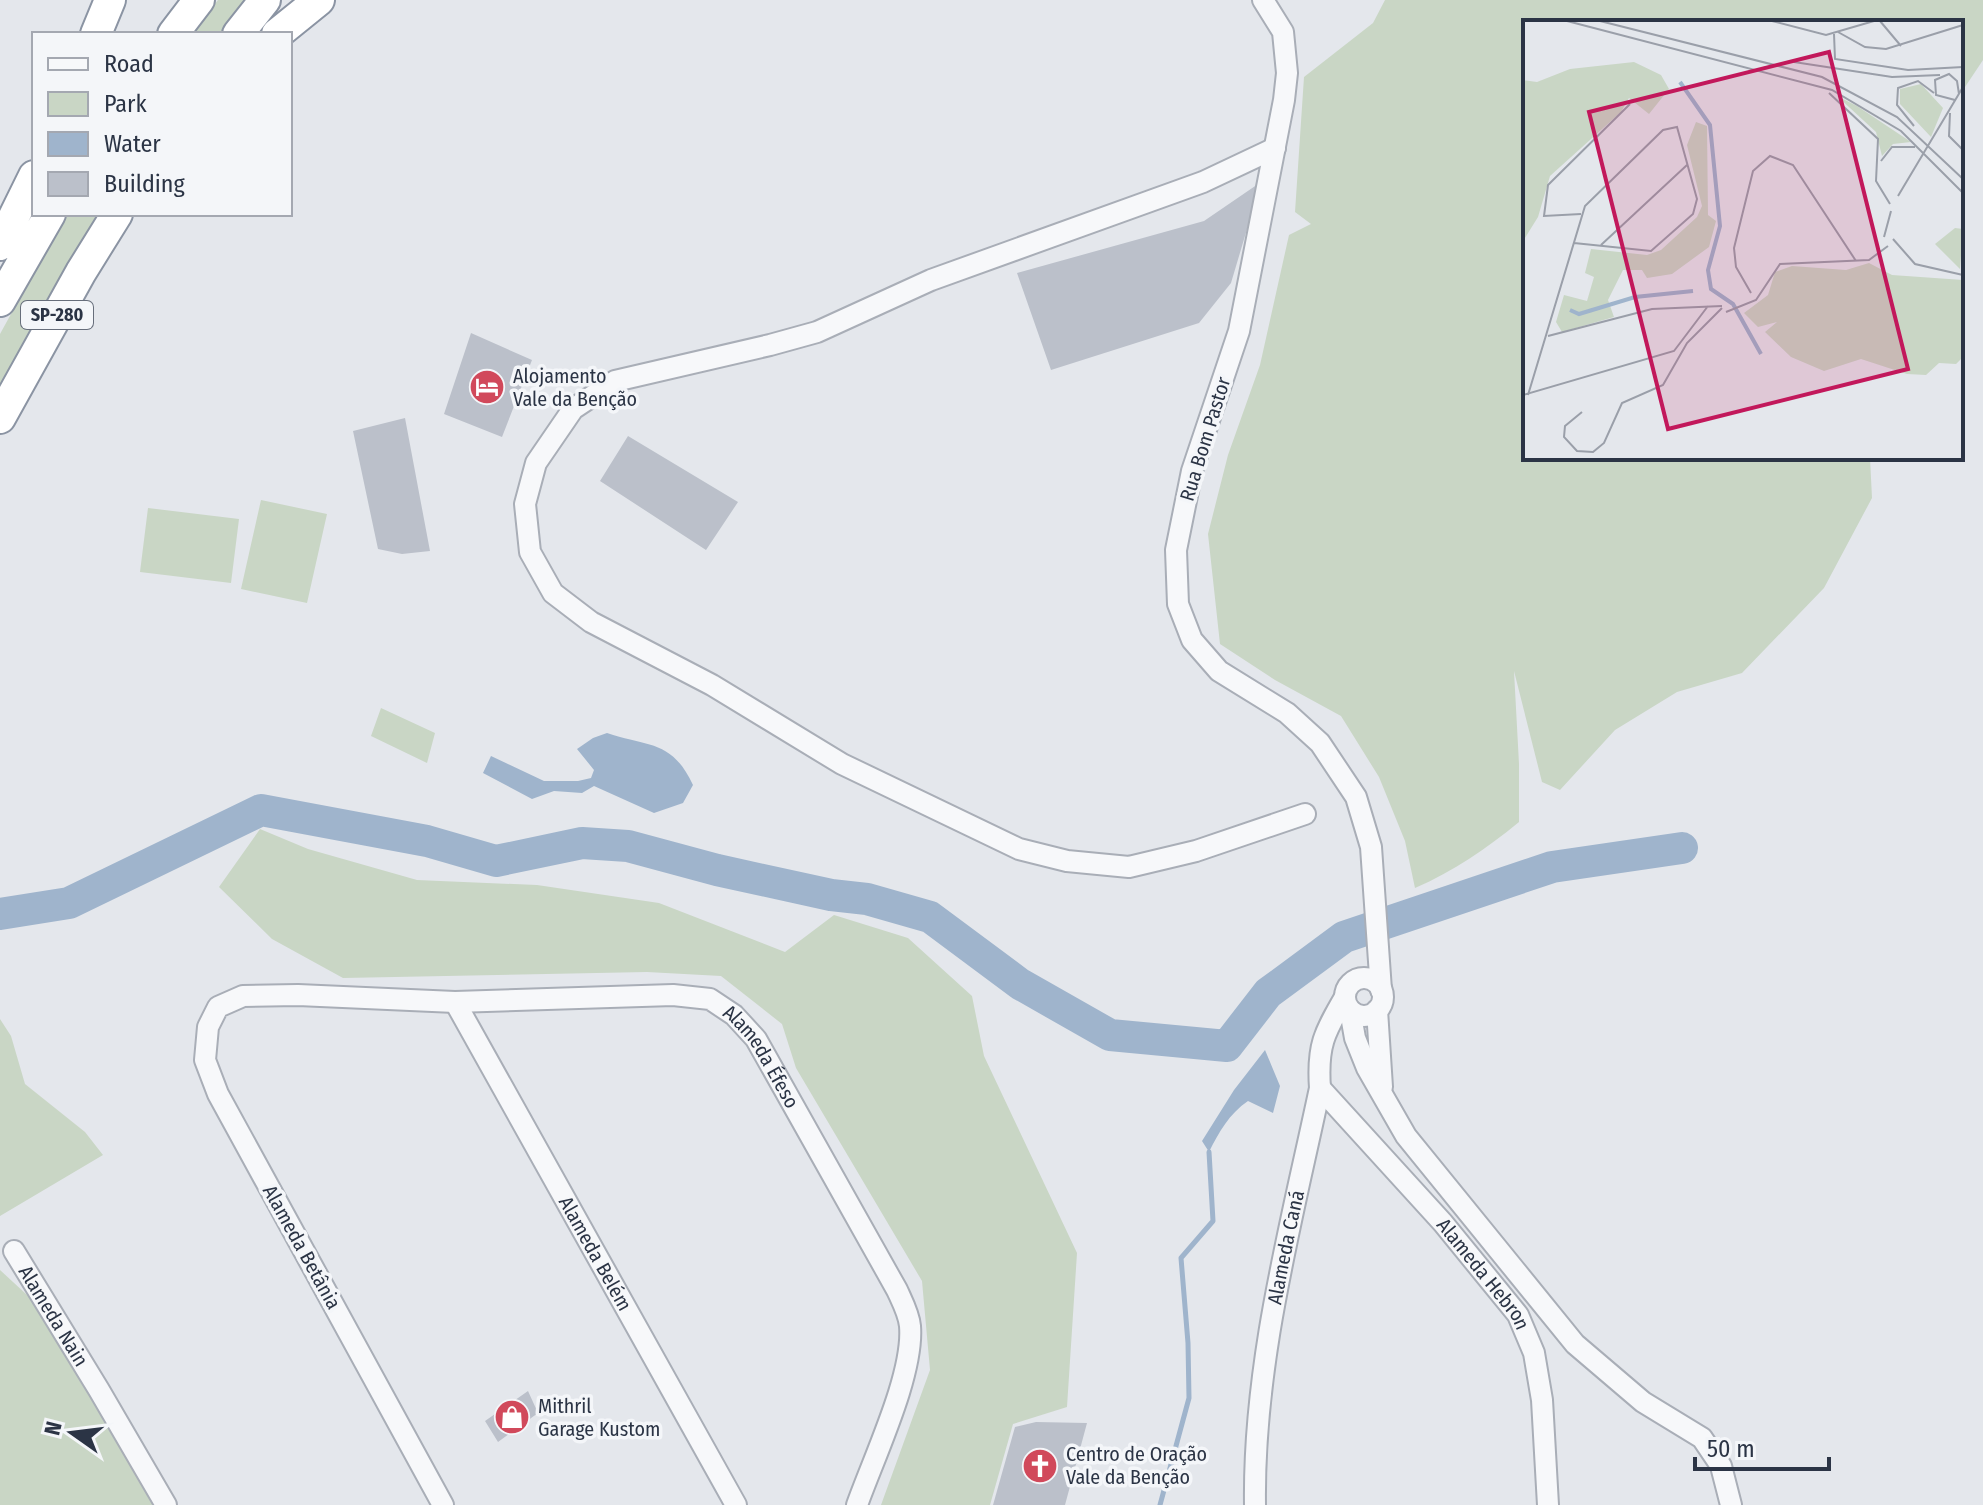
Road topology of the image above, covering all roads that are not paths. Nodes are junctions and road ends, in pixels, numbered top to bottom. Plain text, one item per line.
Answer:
1 (110, 0) edge
2 (199, 0) edge
3 (265, 0) edge
4 (319, 0) edge
5 (1261, 2) edge
6 (97, 32) edge
7 (175, 32) edge
8 (240, 32) edge
9 (279, 32) edge
10 (1275, 148) junction
11 (32, 180) edge
12 (49, 216) edge
13 (116, 216) edge
14 (0, 245) edge
15 (0, 301) edge
16 (0, 418) edge
17 (1305, 814) dead end
18 (1376, 940) junction
19 (243, 996) joint
20 (1349, 997) junction
21 (1379, 1000) junction
22 (455, 1002) junction
23 (1320, 1088) junction
24 (1383, 1099) junction
25 (14, 1251) dead end
26 (166, 1505) edge
27 (443, 1505) edge
28 (736, 1505) edge
29 (857, 1505) edge
30 (1255, 1505) edge
31 (1548, 1505) edge
32 (1731, 1505) edge

1 - 6 highway
2 - 7 highway
3 - 8 highway
4 - 9 highway
5 - 10 street, Rua Bom Pastor
10 - 17 street
10 - 18 street, Rua Bom Pastor
11 - 14 highway
12 - 15 highway, SP-280
13 - 16 highway, SP-280
18 - 20 street
18 - 21 street
19 - 22 street, Alameda Éfeso
19 - 27 street, Alameda Betânia
20 - 21 street
20 - 21 street
20 - 23 street, Alameda Caná
20 - 24 street
21 - 24 street
22 - 28 street, Alameda Belém
22 - 29 street, Alameda Éfeso
23 - 30 street, Alameda Caná
23 - 31 street, Alameda Hebron
24 - 32 street
25 - 26 street, Alameda Nain

